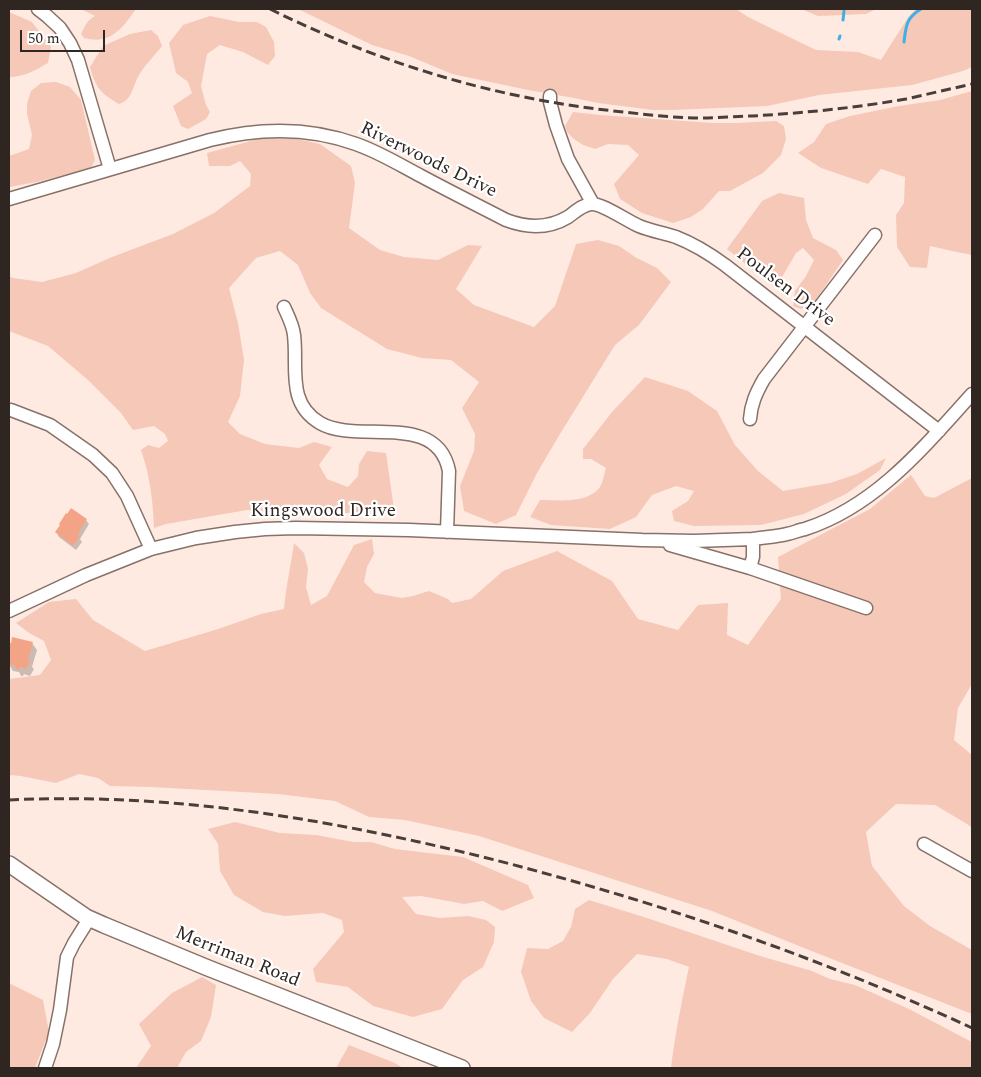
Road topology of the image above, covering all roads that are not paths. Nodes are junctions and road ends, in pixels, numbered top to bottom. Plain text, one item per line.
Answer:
1 (38, 9) edge
2 (550, 96) dead end
3 (110, 169) junction
4 (9, 199) edge
5 (593, 204) junction
6 (875, 235) dead end
7 (284, 307) dead end
8 (804, 326) junction
9 (972, 394) edge
10 (11, 410) dead end
11 (750, 419) dead end
12 (939, 431) junction
13 (446, 532) junction
14 (753, 539) junction
15 (653, 540) junction
16 (151, 549) junction
17 (750, 568) junction
18 (866, 608) dead end
19 (9, 611) edge
20 (924, 844) dead end
21 (9, 864) edge
22 (972, 871) edge
23 (89, 919) junction
24 (45, 1068) edge
25 (462, 1068) edge

1 - 3 street
2 - 5 street
3 - 4 street, Riverwoods Drive
3 - 5 street, Riverwoods Drive
5 - 8 street, Poulsen Drive
6 - 8 street
7 - 13 street
8 - 11 street
8 - 12 street, Poulsen Drive
9 - 12 street, Kingswood Drive
10 - 16 street
12 - 14 street, Kingswood Drive
13 - 15 street, Kingswood Drive
13 - 16 street, Kingswood Drive
14 - 15 street, Kingswood Drive
14 - 17 street
15 - 17 street, Kingswood Drive
16 - 19 street, Kingswood Drive
17 - 18 street, Kingswood Drive
20 - 22 street
21 - 23 main road, Merriman Road
23 - 24 street
23 - 25 main road, Merriman Road

